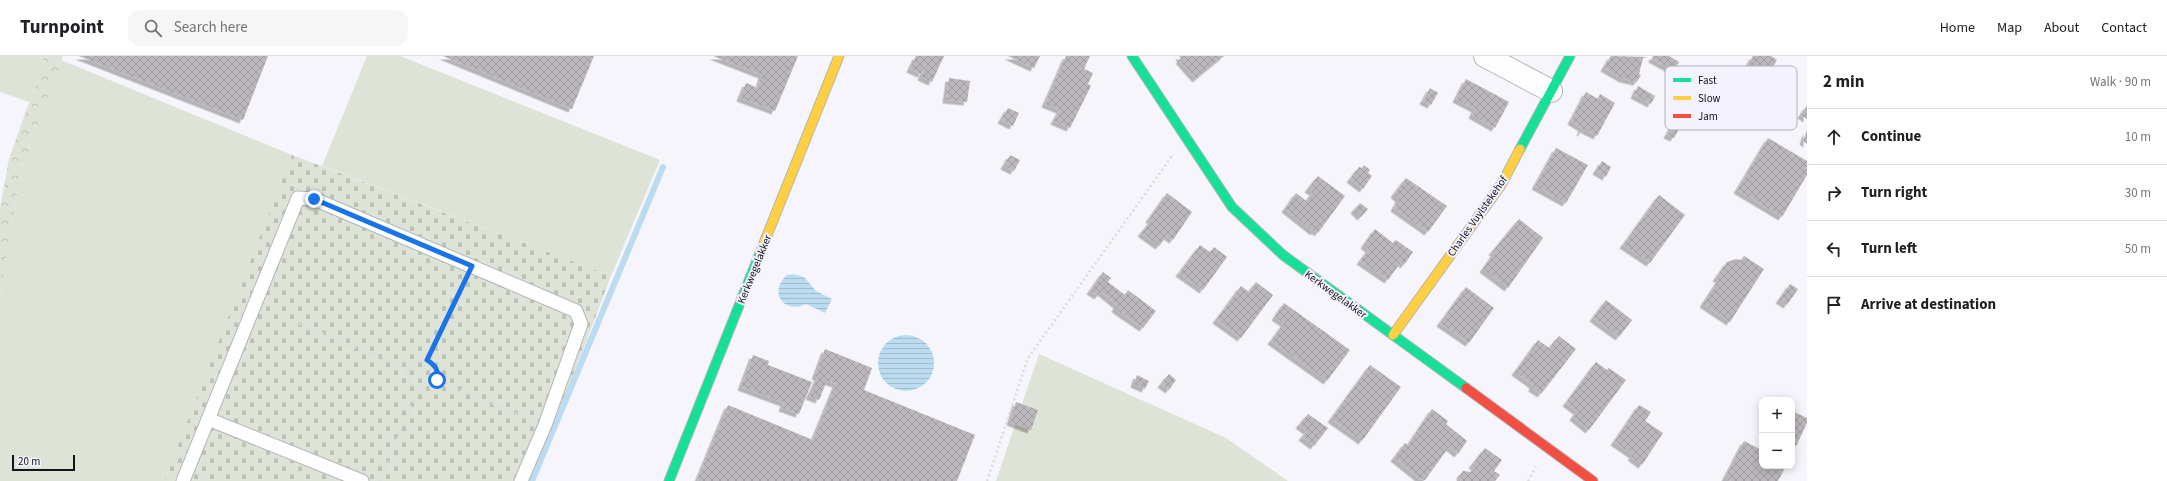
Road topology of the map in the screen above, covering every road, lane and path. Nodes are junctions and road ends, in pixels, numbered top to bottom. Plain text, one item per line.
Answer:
1 (839, 56) edge
2 (1132, 56) edge
3 (1485, 56) edge
4 (1570, 56) edge
5 (1551, 91) junction
6 (1185, 137) junction
7 (472, 266) junction
8 (299, 324) dead end
9 (1393, 335) junction
10 (427, 360) junction
11 (408, 370) junction
12 (437, 380) junction
13 (418, 389) junction
14 (208, 419) junction
15 (545, 425) junction
16 (183, 481) edge
17 (362, 481) edge
18 (380, 481) edge
19 (521, 481) edge
20 (669, 481) edge
21 (987, 481) edge
22 (1593, 481) edge

1 - 20 street, Kerkwegelakker
2 - 6 street, Kerkwegelakker
3 - 5 street
4 - 5 street, Charles Vuylstekehof
5 - 9 street, Charles Vuylstekehof
6 - 9 street, Kerkwegelakker
6 - 21 path
7 - 10 path
7 - 14 lane
7 - 15 lane
8 - 11 path
9 - 22 street, Kerkwegelakker
10 - 11 path
10 - 12 path
11 - 13 path
12 - 13 path
12 - 15 path
13 - 18 path
14 - 16 lane
14 - 17 lane
15 - 19 lane

